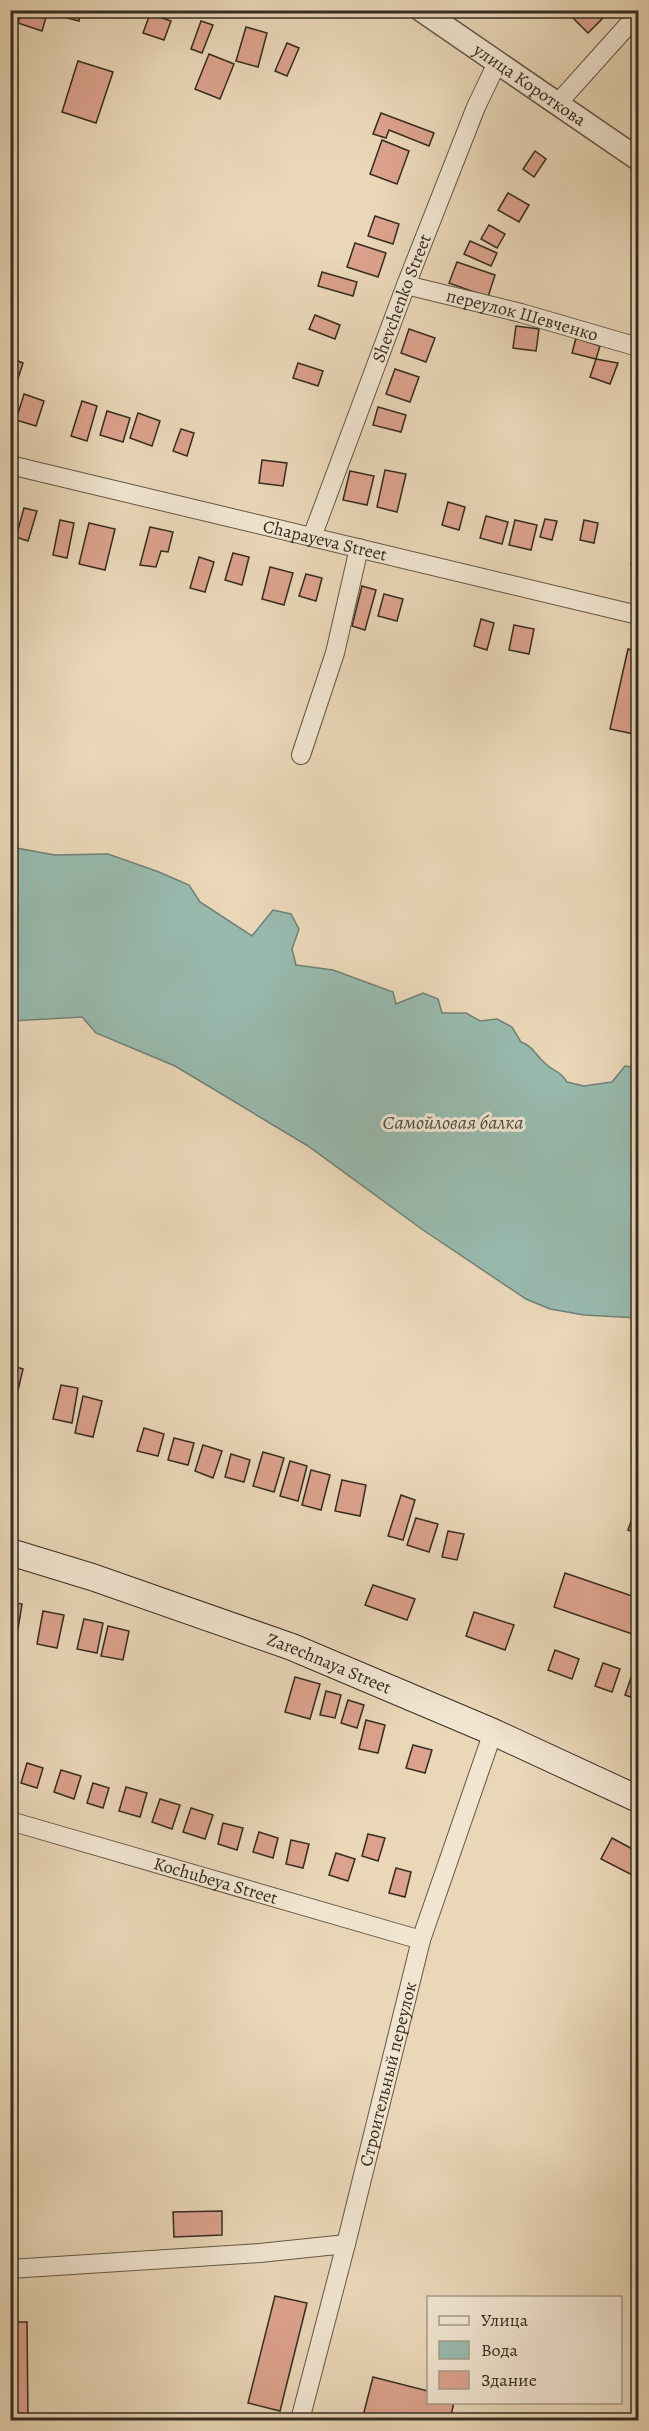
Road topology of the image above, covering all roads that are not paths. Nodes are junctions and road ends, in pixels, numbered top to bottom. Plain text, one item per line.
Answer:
1 (421, 10) edge
2 (639, 14) edge
3 (497, 63) junction
4 (558, 103) junction
5 (639, 159) edge
6 (406, 285) junction
7 (639, 347) edge
8 (10, 465) edge
9 (312, 537) junction
10 (359, 548) junction
11 (639, 615) edge
12 (301, 755) dead end
13 (10, 1552) edge
14 (493, 1732) junction
15 (639, 1799) edge
16 (10, 1821) edge
17 (421, 1940) junction
18 (346, 2244) junction
19 (10, 2269) edge
20 (300, 2421) edge

1 - 3 street, улица Короткова
2 - 4 street
3 - 4 street, улица Короткова
3 - 6 street, Shevchenko Street
4 - 5 street, улица Короткова
6 - 7 street, переулок Шевченко
6 - 9 street, Shevchenko Street
8 - 9 street, Chapayeva Street
9 - 10 street, Chapayeva Street
10 - 11 street, Chapayeva Street
10 - 12 street
13 - 14 main road, Zarechnaya Street
14 - 15 main road, Zarechnaya Street
14 - 17 street, Строительный переулок
16 - 17 street, Kochubeya Street
17 - 18 street, Строительный переулок
18 - 19 street
18 - 20 street, Строительный переулок

